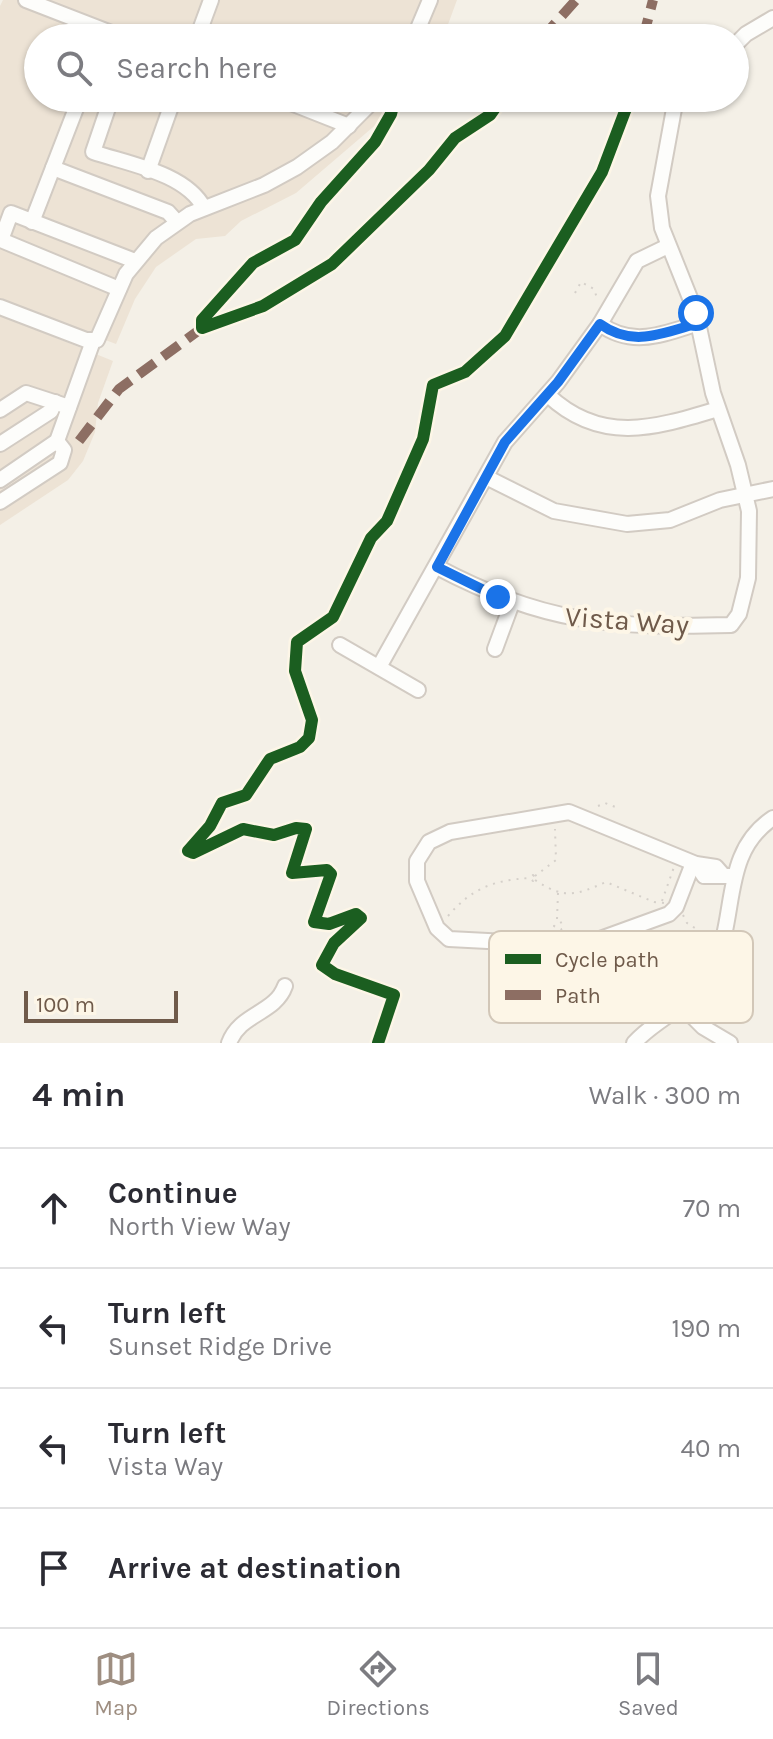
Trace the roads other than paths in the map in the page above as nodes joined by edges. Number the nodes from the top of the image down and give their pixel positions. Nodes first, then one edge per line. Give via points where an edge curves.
1 (26, 0) edge
2 (211, 0) edge
3 (429, 0) edge
4 (773, 18) edge
5 (88, 24) edge
6 (202, 24) edge
7 (420, 24) edge
8 (749, 32) edge
9 (75, 112) edge
10 (105, 112) edge
11 (169, 112) edge
12 (314, 112) edge
13 (362, 112) edge
14 (673, 112) edge
15 (683, 112) edge
16 (349, 126) junction
17 (53, 168) junction
18 (148, 171) junction
19 (204, 208) junction
20 (661, 213) junction
21 (32, 222) junction
22 (177, 222) junction
23 (668, 246) junction
24 (135, 261) junction
25 (119, 289) junction
26 (0, 307) edge
27 (699, 323) junction
28 (600, 324) junction
29 (95, 341) junction
30 (548, 395) junction
31 (62, 404) junction
32 (718, 409) junction
33 (0, 410) edge
34 (57, 441) junction
35 (0, 444) edge
36 (486, 477) junction
37 (0, 480) edge
38 (773, 489) edge
39 (746, 494) junction
40 (0, 502) edge
41 (437, 567) junction
42 (512, 603) junction
43 (340, 645) dead end
44 (495, 649) dead end
45 (379, 667) junction
46 (418, 690) dead end
47 (773, 818) edge
48 (694, 863) junction
49 (728, 876) junction
50 (622, 931) edge
51 (726, 931) edge
52 (489, 941) edge
53 (285, 986) dead end
54 (661, 1023) edge
55 (699, 1023) edge
56 (229, 1043) edge
57 (634, 1043) edge
58 (730, 1043) edge

1 - 5 street
2 - 6 street
3 - 7 street
4 - 8 street
9 - 17 street
10 - 18 street via 93,152
11 - 18 street
12 - 16 street
13 - 16 street
14 - 20 street via 658,196
15 - 20 street
16 - 19 street via 283,175
17 - 21 street
17 - 22 street via 168,212
18 - 19 street via 185,187
19 - 22 street
20 - 23 street
21 - 24 street
21 - 25 street via 11,213 1,240
22 - 24 street
23 - 27 street
23 - 28 street via 637,261
24 - 25 street
25 - 29 street
26 - 29 street
27 - 28 street via 639,339 615,335
27 - 32 street
28 - 30 street
29 - 31 street
30 - 32 street via 569,414 607,427 662,425
30 - 36 street via 505,442
31 - 33 street via 26,393
31 - 34 street
31 - 35 street
32 - 39 street
34 - 37 street
34 - 40 street via 64,450 60,463
36 - 39 street via 554,511 612,523 670,520
36 - 41 street
38 - 39 street
39 - 42 street, Vista Way via 749,567 741,608 731,625 588,622
41 - 42 street, Vista Way
41 - 45 street
42 - 44 street
43 - 45 street
45 - 46 street
47 - 49 street via 744,847
48 - 49 street via 704,876
48 - 50 street via 669,914
48 - 52 street via 588,817 562,812 442,834 424,848 416,874 437,928 449,939
49 - 51 street
53 - 56 street via 273,1005 243,1020
54 - 57 street
55 - 58 street

